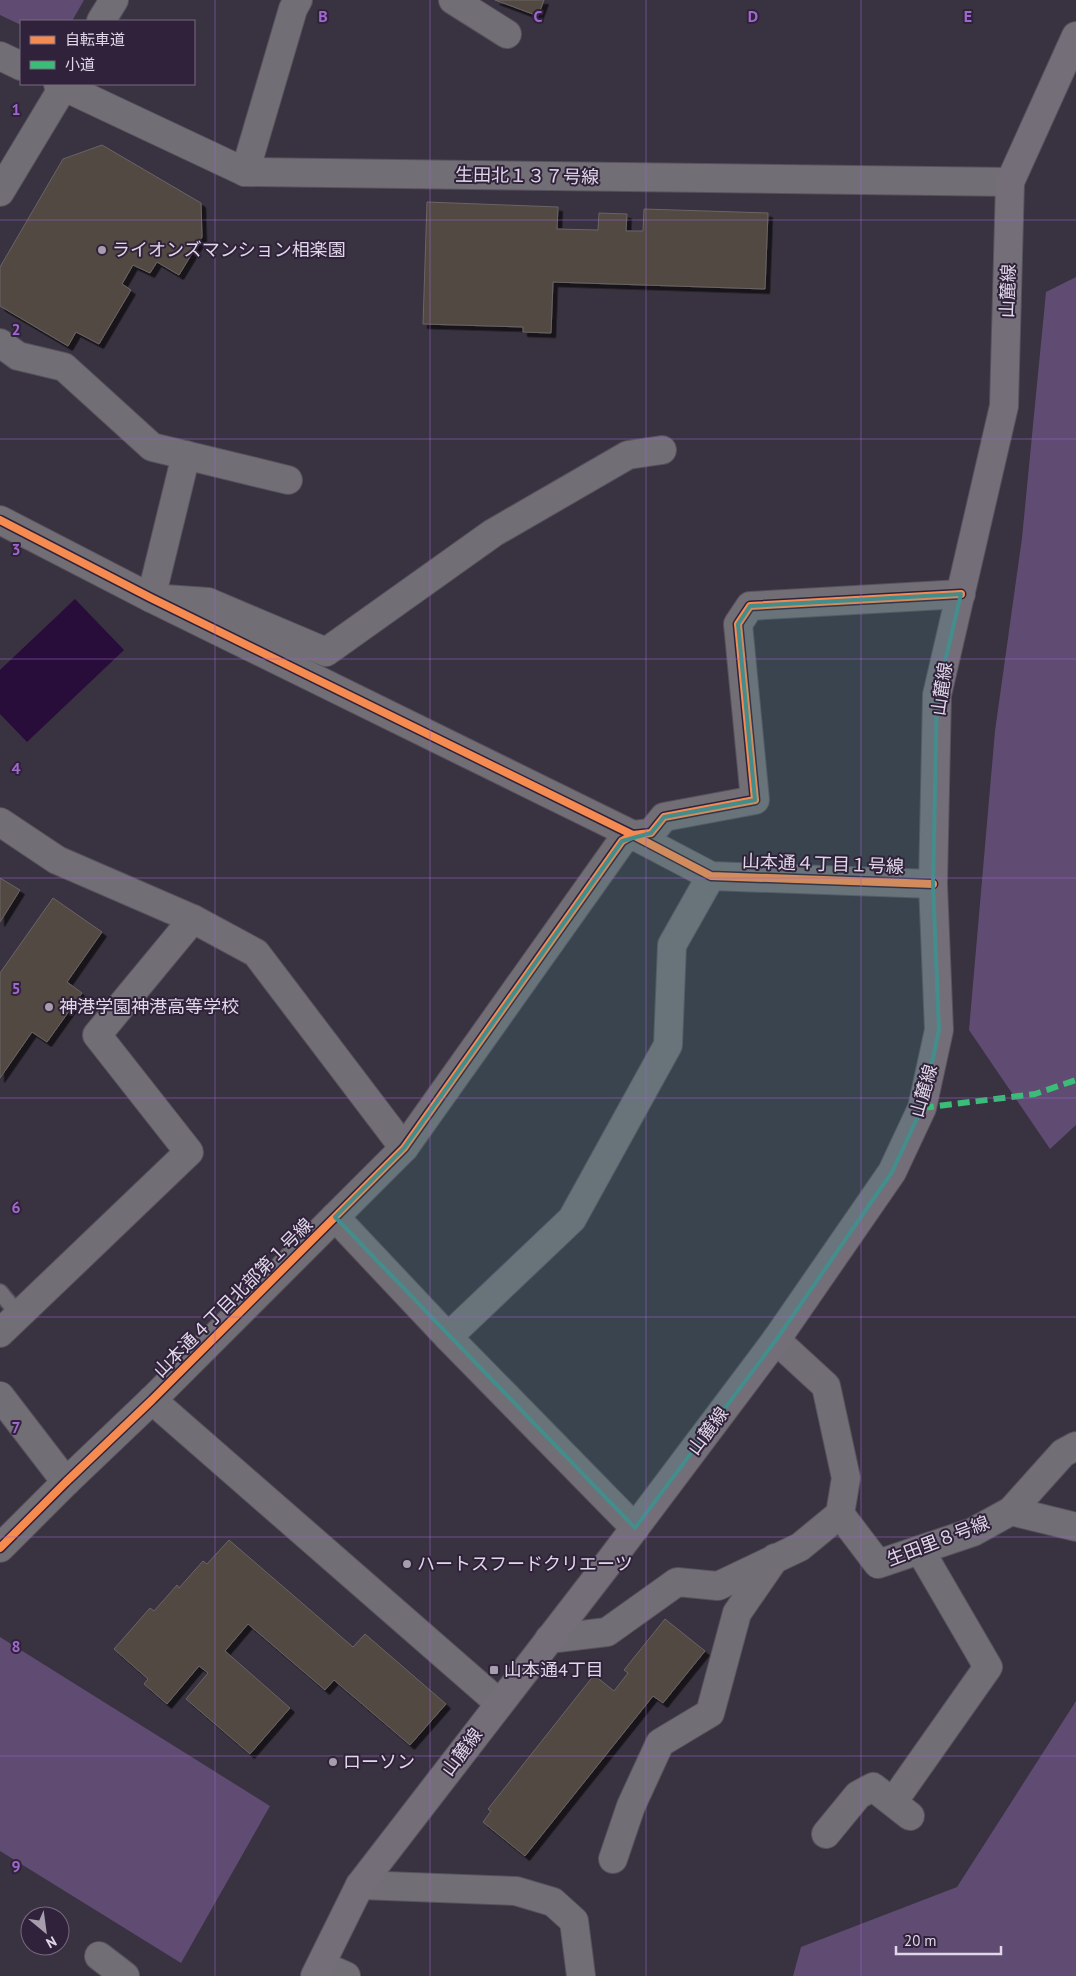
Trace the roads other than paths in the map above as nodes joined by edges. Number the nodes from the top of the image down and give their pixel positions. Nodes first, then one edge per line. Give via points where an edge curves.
1 (114, 0) edge
2 (298, 0) edge
3 (453, 0) edge
4 (102, 20) edge
5 (506, 34) dead end
6 (1076, 36) edge
7 (0, 56) edge
8 (20, 66) edge
9 (62, 85) edge
10 (245, 172) junction
11 (1010, 182) junction
12 (0, 192) edge
13 (0, 343) edge
14 (662, 450) dead end
15 (186, 455) junction
16 (288, 480) dead end
17 (0, 520) edge
18 (961, 594) junction
19 (151, 598) junction
20 (0, 822) edge
21 (633, 835) junction
22 (711, 876) junction
23 (933, 884) junction
24 (193, 919) junction
25 (404, 1148) junction
26 (335, 1217) junction
27 (0, 1292) edge
28 (9, 1324) edge
29 (448, 1337) junction
30 (776, 1340) junction
31 (0, 1396) edge
32 (152, 1400) junction
33 (1076, 1446) edge
34 (66, 1482) junction
35 (1011, 1511) junction
36 (840, 1514) junction
37 (1076, 1527) edge
38 (635, 1528) junction
39 (0, 1548) edge
40 (920, 1550) junction
41 (775, 1558) junction
42 (549, 1639) junction
43 (499, 1703) junction
44 (826, 1834) dead end
45 (613, 1859) dead end
46 (360, 1885) junction
47 (99, 1956) dead end
48 (318, 1970) edge
49 (125, 1976) edge
50 (346, 1976) edge
51 (581, 1976) edge

1 - 4 street
2 - 10 street
3 - 5 street
6 - 11 main road, 山麓線
7 - 8 street
9 - 10 street, 生田北１３７号線
9 - 12 street
10 - 11 street, 生田北１３７号線
11 - 18 main road, 山麓線 via 1004,406
13 - 15 street via 18,356 64,367 152,447
14 - 19 street via 628,455 493,533 326,652 208,602
15 - 16 street
15 - 19 street
17 - 19 street
18 - 21 street via 750,606 738,624 755,800 664,817 651,833
18 - 23 main road, 山麓線 via 937,694
19 - 21 street
20 - 24 street via 57,860
21 - 22 street
21 - 25 street via 622,841
22 - 23 street, 山本通４丁目１号線
22 - 29 street via 672,945 668,1045 572,1220
23 - 30 main road, 山麓線 via 939,1030 922,1108 892,1172
24 - 25 street via 256,953
24 - 28 street via 97,1035 188,1152
25 - 26 street
26 - 29 street, 山本通４丁目北部第１号線
26 - 32 street, 山本通４丁目北部第１号線
27 - 28 lane
29 - 38 street, 山本通４丁目北部第１号線
30 - 36 street via 826,1386 846,1478
30 - 38 main road, 山麓線
31 - 34 street
32 - 34 street
32 - 43 street, 山本通４丁目北部第１号線
33 - 35 street via 1063,1453
34 - 39 street
35 - 37 street, 生田里８号線
35 - 40 street, 生田里８号線 via 973,1532
36 - 40 street, 生田里８号線 via 878,1564
36 - 41 street via 800,1546
38 - 42 main road, 山麓線
40 - 44 street via 988,1667 901,1809 873,1787 858,1795
41 - 42 street via 718,1586 677,1582 607,1632
41 - 45 street via 737,1613 710,1713 660,1743 631,1806
42 - 43 main road, 山麓線
43 - 46 main road, 山麓線
46 - 48 main road, 山麓線
46 - 51 street via 516,1891 553,1902 574,1921
47 - 49 street
48 - 50 street

